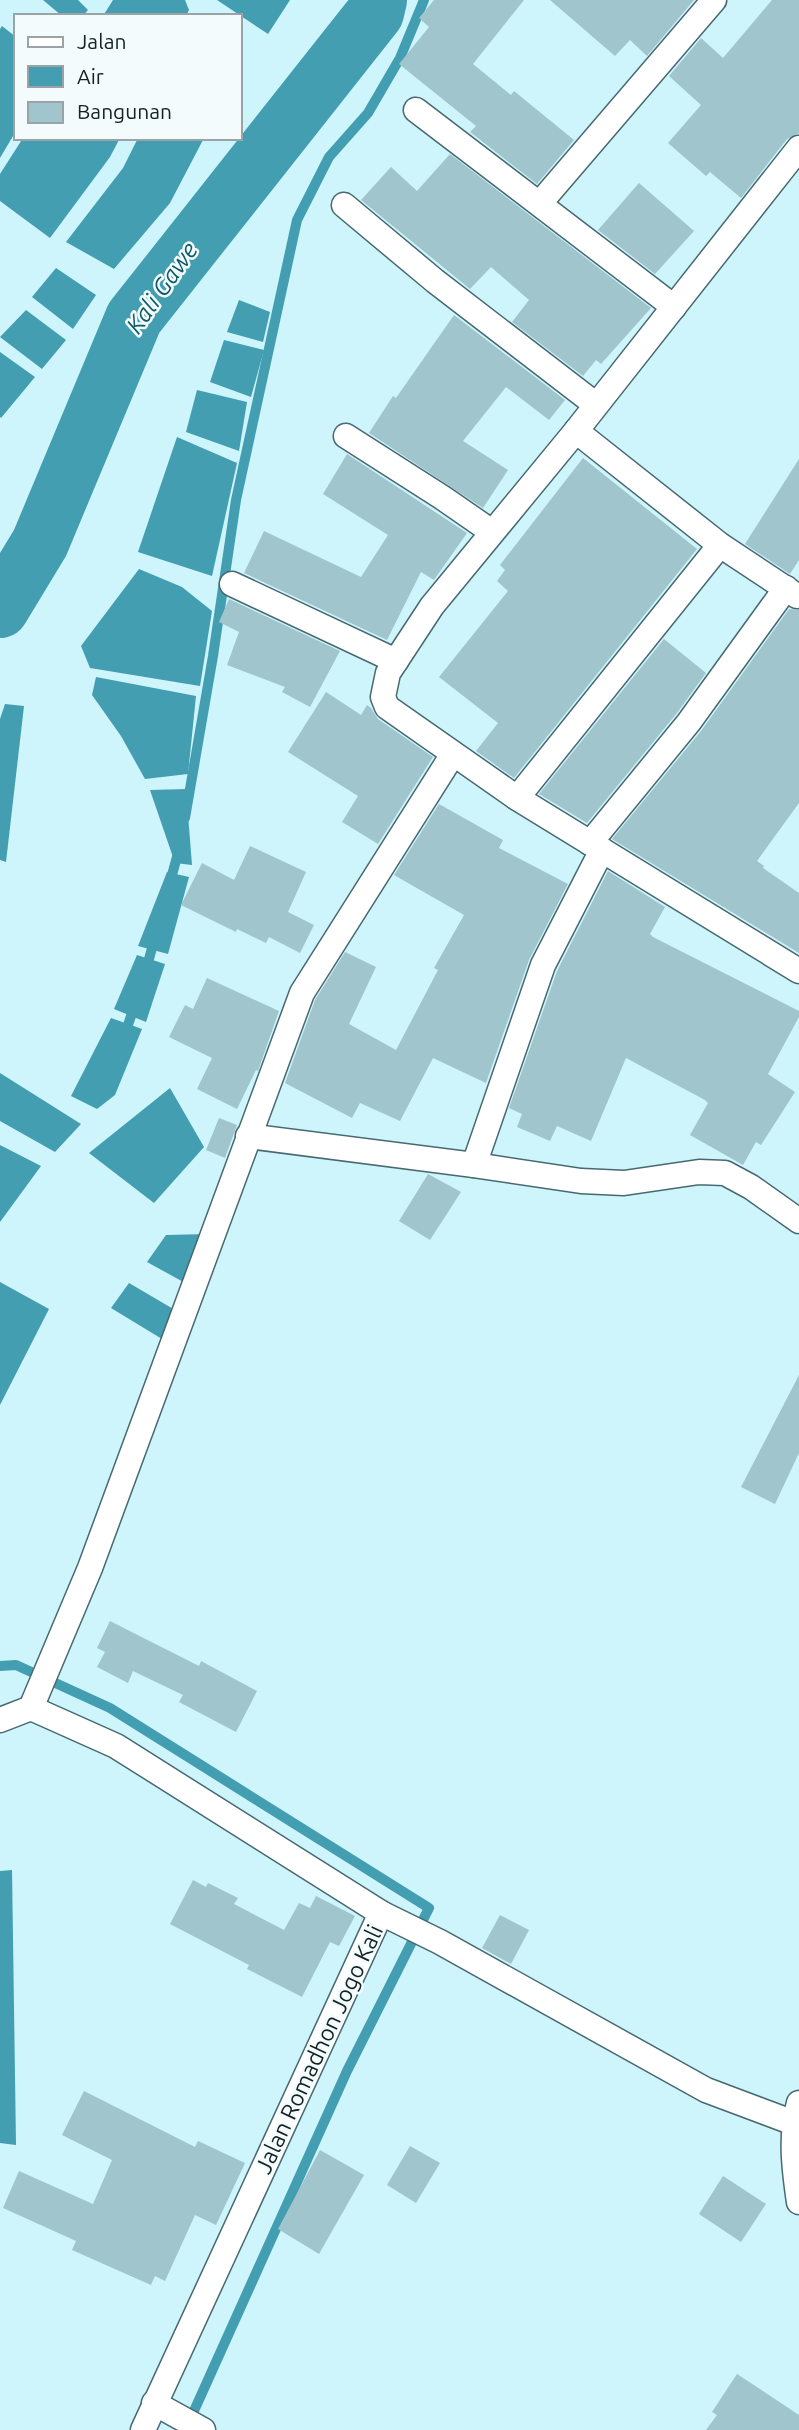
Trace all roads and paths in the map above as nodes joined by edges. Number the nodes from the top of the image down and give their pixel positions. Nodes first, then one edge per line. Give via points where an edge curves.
1 (714, 0) edge
2 (416, 110) dead end
3 (799, 150) edge
4 (540, 203) junction
5 (344, 205) dead end
6 (674, 306) junction
7 (595, 404) junction
8 (576, 431) junction
9 (346, 436) dead end
10 (492, 532) junction
11 (720, 545) junction
12 (232, 584) dead end
13 (795, 593) edge
14 (396, 661) junction
15 (453, 754) junction
16 (517, 798) junction
17 (596, 847) junction
18 (799, 971) edge
19 (247, 1136) junction
20 (474, 1165) junction
21 (799, 1221) edge
22 (33, 1703) junction
23 (0, 1720) edge
24 (381, 1913) junction
25 (796, 2113) edge
26 (799, 2202) edge
27 (163, 2408) junction
28 (143, 2430) edge
29 (203, 2430) edge

1 - 4 street
2 - 4 street
3 - 6 street
4 - 6 street
5 - 7 street
6 - 7 street
7 - 8 street
8 - 10 street
8 - 11 street
9 - 10 street
10 - 14 street via 432,606
11 - 13 street
11 - 16 street
12 - 14 street
13 - 17 street via 689,722
14 - 15 street via 384,687 387,707
15 - 16 street
15 - 19 street via 302,993
16 - 17 street
17 - 18 street
17 - 20 street via 543,965
19 - 20 street
19 - 22 street via 90,1567
20 - 21 street via 624,1183 699,1172 725,1173
22 - 23 street
22 - 24 street, Jalan Romadhon Jogo Kali via 116,1746
24 - 25 street via 706,2090
24 - 27 street, Jalan Romadhon Jogo Kali
25 - 26 street via 793,2167
27 - 28 street, Jalan Romadhon Jogo Kali
27 - 29 street

